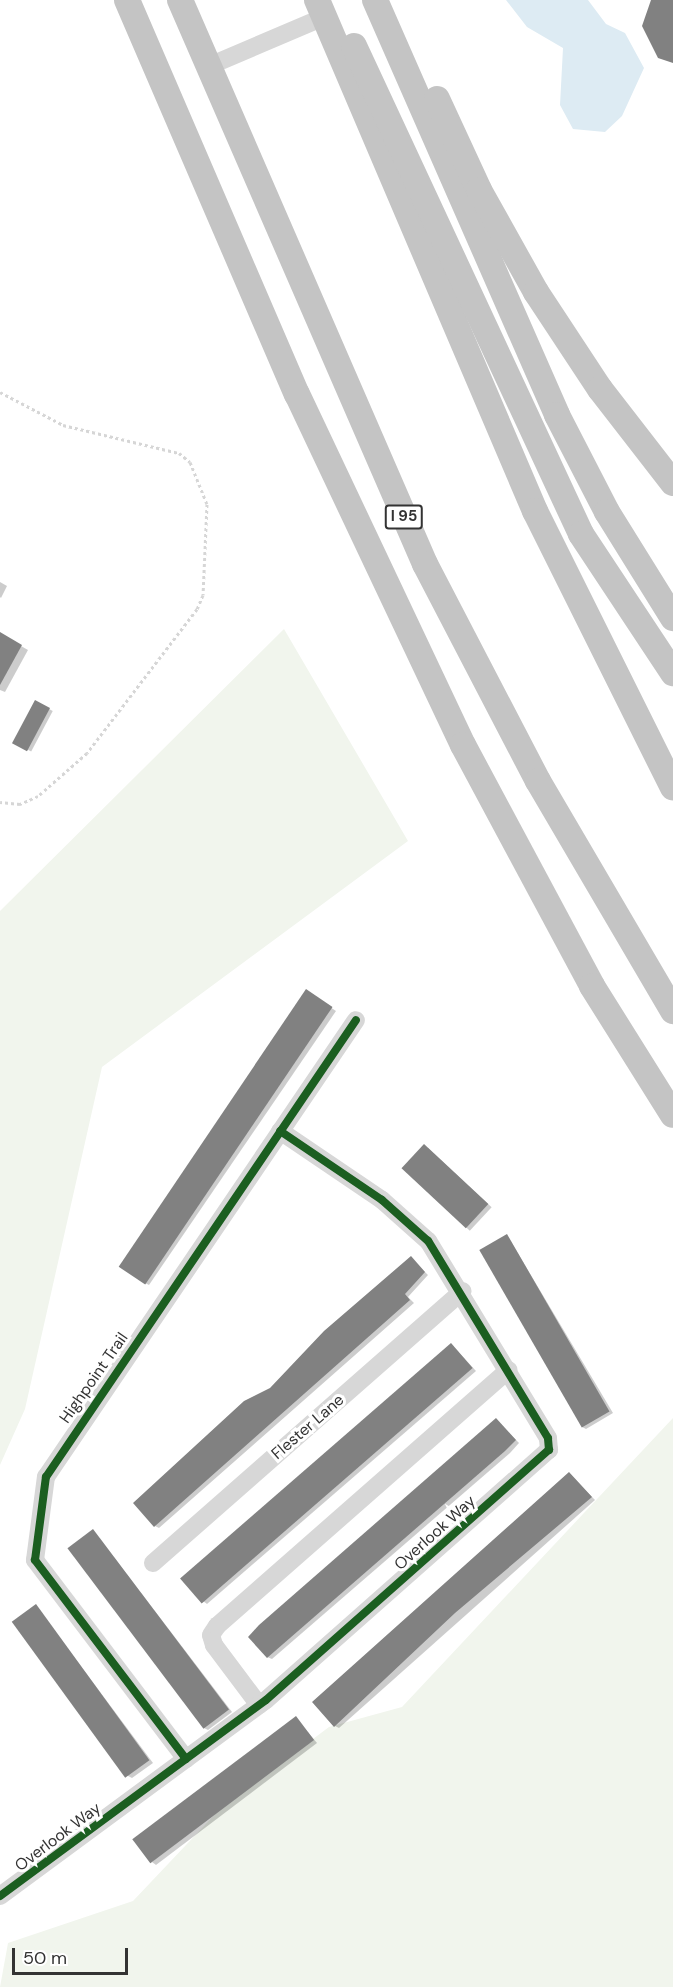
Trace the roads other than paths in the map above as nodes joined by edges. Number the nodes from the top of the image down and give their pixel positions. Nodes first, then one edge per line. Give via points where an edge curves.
1 (127, 0) edge
2 (180, 0) edge
3 (375, 0) edge
4 (392, 0) edge
5 (325, 6) edge
6 (209, 66) junction
7 (673, 483) edge
8 (673, 618) edge
9 (673, 673) edge
10 (673, 788) edge
11 (673, 1011) edge
12 (356, 1020) dead end
13 (673, 1115) edge
14 (280, 1131) junction
15 (463, 1291) junction
16 (508, 1370) junction
17 (153, 1563) dead end
18 (260, 1705) junction
19 (186, 1759) junction
20 (0, 1896) edge

1 - 13 highway via 292,384 463,745 592,986
2 - 6 highway, I 95
3 - 8 highway via 557,415 607,512
4 - 7 highway via 479,190 536,292 600,388
5 - 6 street
5 - 9 highway via 581,534
5 - 10 highway via 536,511
6 - 11 highway, I 95 via 425,564 538,781
12 - 14 street, Highpoint Trail
14 - 15 street, Overlook Way via 410,1221
14 - 19 street, Highpoint Trail via 55,1458 36,1530 35,1560
15 - 16 street, Overlook Way
15 - 17 street, Flester Lane
16 - 18 street, Overlook Way via 548,1438 549,1450
16 - 18 street via 217,1626 211,1635 214,1645
18 - 19 street, Overlook Way
19 - 20 street, Overlook Way

